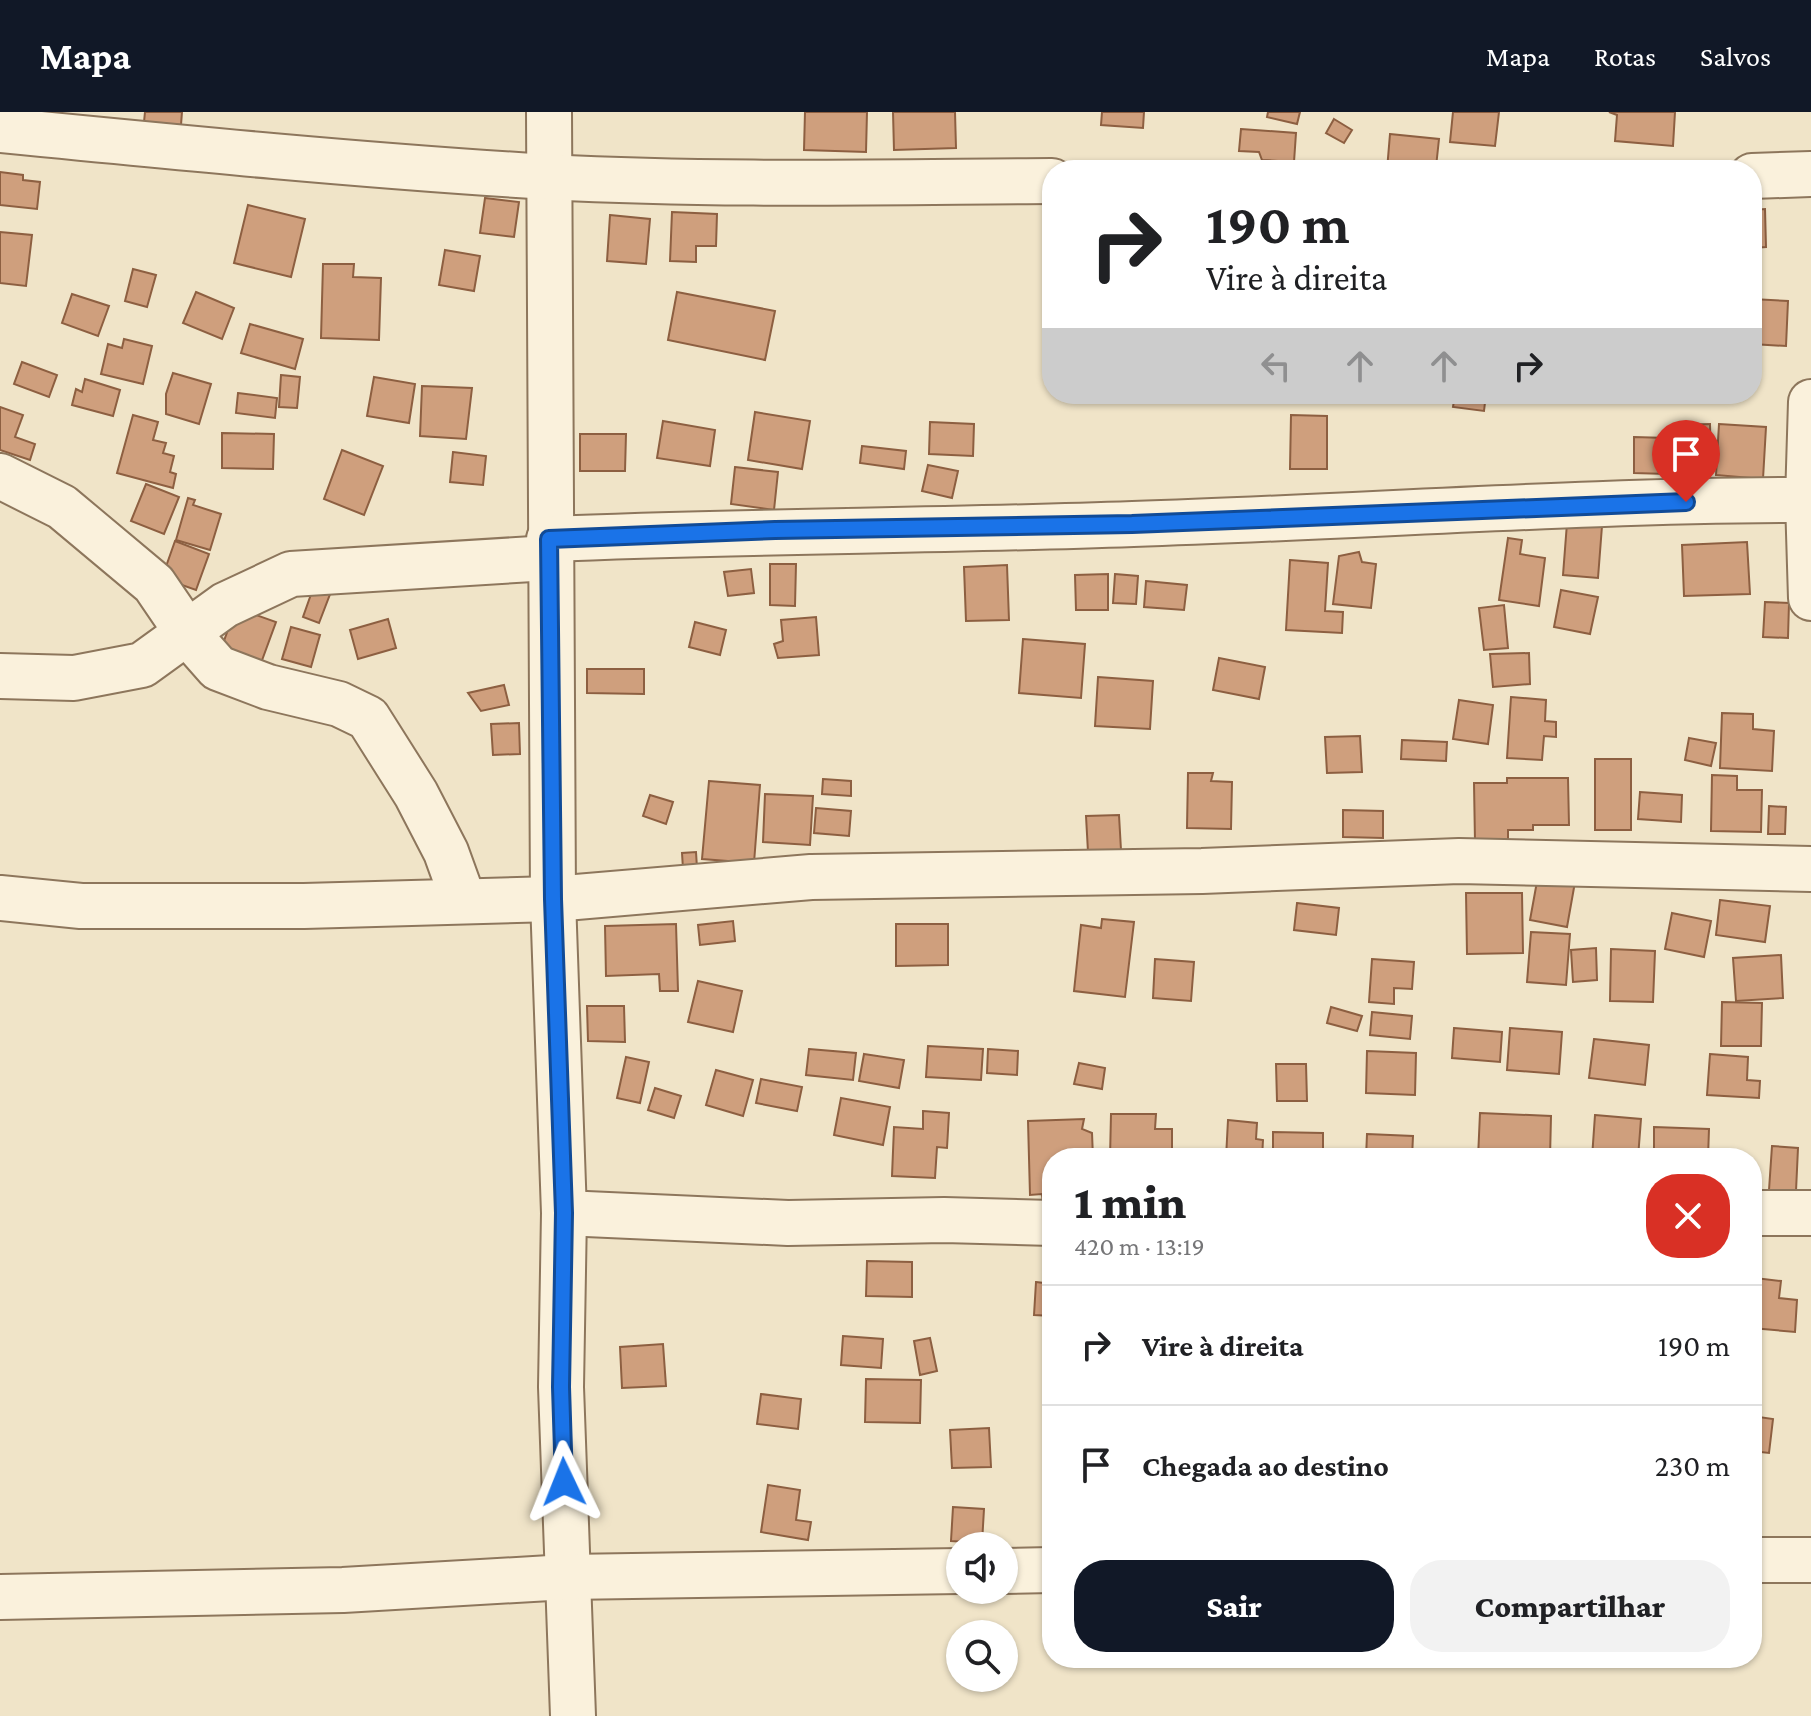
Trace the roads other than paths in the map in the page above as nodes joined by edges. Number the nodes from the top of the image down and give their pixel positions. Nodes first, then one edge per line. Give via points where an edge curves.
1 (549, 112) edge
2 (0, 130) edge
3 (1811, 174) edge
4 (1762, 176) edge
5 (551, 177) junction
6 (1042, 181) edge
7 (1811, 402) edge
8 (0, 476) edge
9 (1810, 500) edge
10 (549, 548) junction
11 (1811, 598) edge
12 (188, 634) junction
13 (0, 676) edge
14 (1811, 869) edge
15 (0, 898) edge
16 (463, 899) junction
17 (553, 899) junction
18 (564, 1213) junction
19 (1762, 1213) edge
20 (1811, 1213) edge
21 (1042, 1223) edge
22 (1762, 1560) edge
23 (1811, 1560) edge
24 (1042, 1570) edge
25 (946, 1571) edge
26 (1018, 1571) edge
27 (567, 1577) junction
28 (0, 1597) edge
29 (573, 1716) edge

1 - 5 street
2 - 5 street
3 - 4 street
5 - 6 street
5 - 10 street
7 - 9 street
8 - 12 street via 62,507 108,544 154,584
9 - 10 street via 1132,524 775,530
9 - 11 street
10 - 12 street via 291,574 225,605
10 - 17 street
12 - 13 street via 142,665 109,674
12 - 16 street via 218,668 339,704 368,718 416,794
14 - 17 street via 1459,861 811,877
15 - 16 street via 152,907
16 - 17 street
17 - 18 street
18 - 21 street via 788,1223
18 - 27 street via 561,1387
19 - 20 street
22 - 23 street
24 - 26 street
25 - 27 street
27 - 28 street via 343,1590
27 - 29 street

